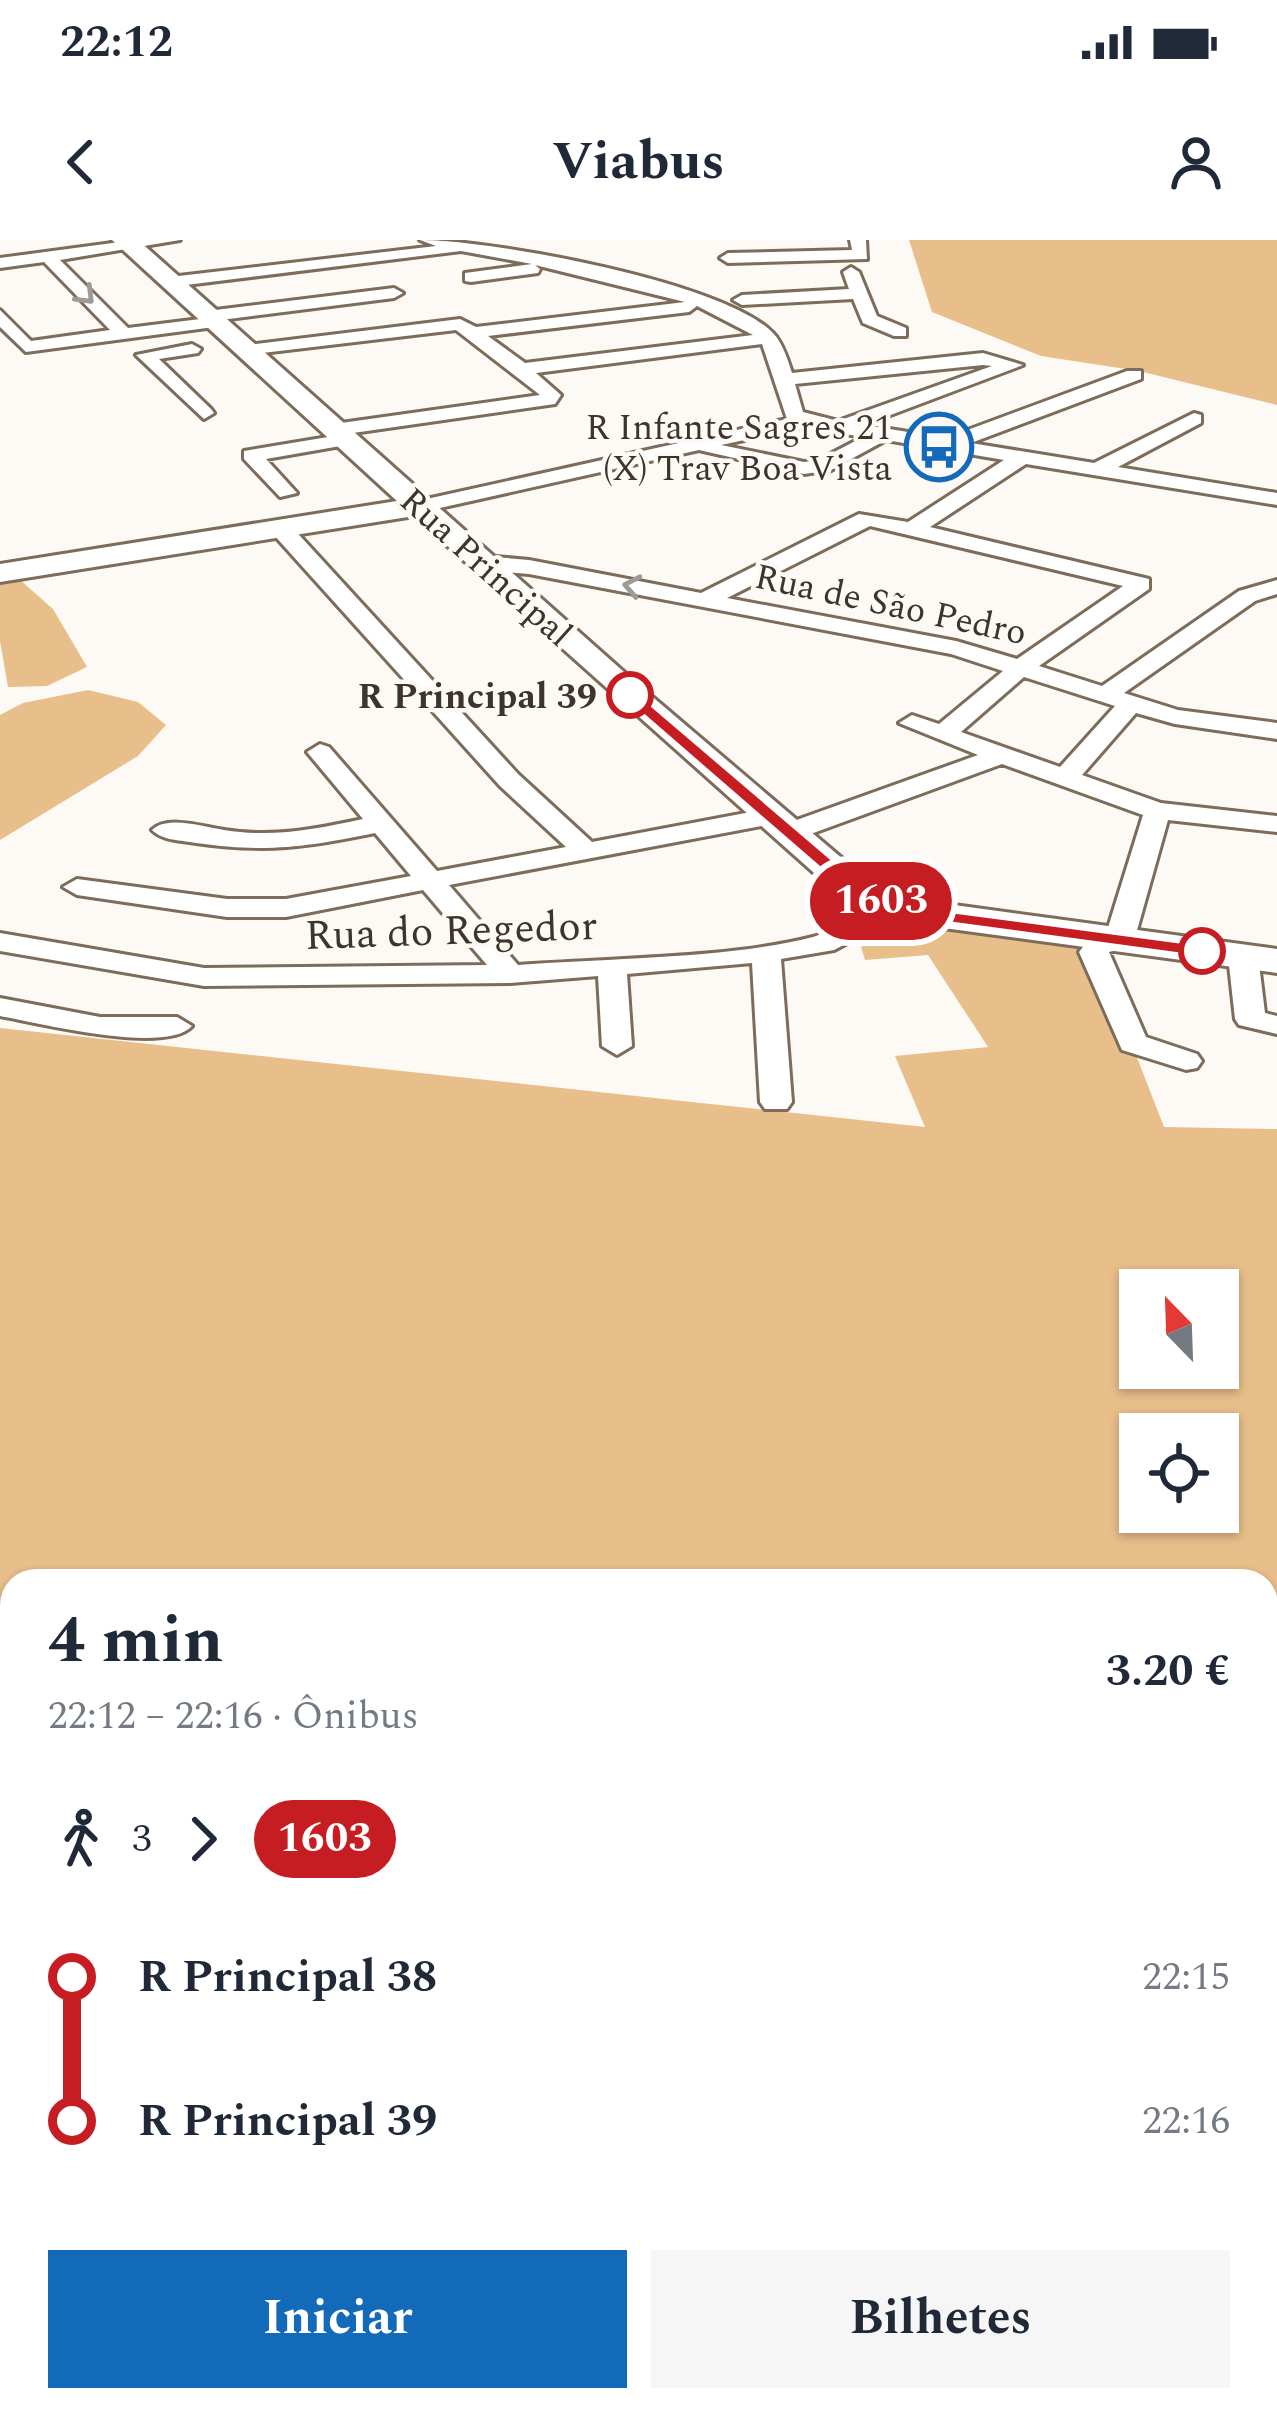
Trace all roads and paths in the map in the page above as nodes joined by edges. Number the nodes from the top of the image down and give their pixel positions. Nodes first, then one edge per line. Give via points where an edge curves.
1 (172, 240) edge
2 (428, 240) edge
3 (531, 240) edge
4 (858, 240) edge
5 (128, 244) edge
6 (470, 248) junction
7 (515, 255) junction
8 (48, 257) junction
9 (0, 263) edge
10 (567, 265) junction
11 (851, 272) dead end
12 (470, 277) dead end
13 (170, 282) junction
14 (653, 289) junction
15 (394, 293) dead end
16 (613, 294) dead end
17 (857, 294) junction
18 (705, 305) junction
19 (743, 309) junction
20 (0, 315) edge
21 (211, 319) junction
22 (472, 332) junction
23 (900, 332) dead end
24 (124, 334) junction
25 (769, 338) junction
26 (241, 347) junction
27 (592, 360) junction
28 (520, 369) junction
29 (610, 374) dead end
30 (1134, 375) dead end
31 (782, 380) junction
32 (204, 413) dead end
33 (1194, 419) dead end
34 (804, 421) junction
35 (839, 427) junction
36 (883, 434) junction
37 (339, 435) junction
38 (693, 444) junction
39 (948, 444) junction
40 (1023, 457) junction
41 (1098, 469) junction
42 (287, 493) dead end
43 (1277, 499) edge
44 (432, 515) junction
45 (914, 528) junction
46 (283, 530) junction
47 (484, 563) junction
48 (0, 574) edge
49 (1277, 587) edge
50 (704, 600) junction
51 (1024, 666) junction
52 (1118, 699) junction
53 (913, 723) dead end
54 (1277, 731) edge
55 (943, 734) junction
56 (320, 752) dead end
57 (1000, 756) junction
58 (1065, 778) junction
59 (1157, 811) junction
60 (382, 824) junction
61 (1277, 824) edge
62 (777, 825) junction
63 (166, 830) dead end
64 (585, 850) junction
65 (430, 880) junction
66 (77, 886) dead end
67 (896, 906) junction
68 (1111, 940) junction
69 (0, 942) edge
70 (766, 953) junction
71 (1260, 958) edge
72 (612, 966) junction
73 (511, 974) junction
74 (0, 1007) edge
75 (1277, 1025) edge
76 (177, 1026) dead end
77 (617, 1046) dead end
78 (1186, 1060) dead end
79 (776, 1102) dead end

1 - 5 street
2 - 6 street
3 - 7 street
4 - 19 street via 861,256 721,252
5 - 8 street
5 - 13 street, Rua Principal
6 - 7 street
6 - 13 street
7 - 10 street
8 - 9 street
8 -> 24 street
10 - 12 street
10 - 14 street
11 - 17 street
13 - 21 street, Rua Principal
14 - 16 street
14 - 18 street
15 - 21 street
17 - 19 street
17 - 23 street via 869,319
18 - 19 street
18 - 22 street
19 - 25 street
20 - 24 street via 26,347
21 - 24 street
21 - 26 street, Rua Principal
22 - 26 street via 460,324
22 - 28 street
25 - 27 street
25 - 31 street
26 - 32 street via 145,355
26 - 37 street, Rua Principal
27 - 28 street
27 - 29 street
28 - 37 street via 548,400
30 - 39 street
31 - 34 street
31 - 35 street via 983,359 1014,365
33 - 41 street
34 - 35 street
34 - 38 street
35 - 36 street
36 - 38 street via 804,469
36 - 39 street
37 - 42 street via 251,454
37 - 44 street, Rua Principal
38 - 44 street
39 - 40 street
40 - 41 street
40 - 45 street
41 - 43 street
44 - 46 street
44 - 47 street, Rua Principal
45 - 50 street via 867,518
45 - 51 street via 1141,584
46 - 48 street
46 - 64 street via 509,780
50 -> 47 street, Rua de São Pedro
47 - 62 street, Rua Principal
49 - 52 street via 1247,596
50 - 51 street, Rua de São Pedro
51 - 52 street, Rua de São Pedro
51 - 55 street
52 - 54 street, Rua de São Pedro via 1224,727
52 - 58 street
53 - 55 street
55 - 57 street
56 - 60 street
57 - 58 street
57 - 62 street
58 - 59 street
59 - 61 street
59 - 68 street
60 - 63 street via 253,843
60 - 65 street
62 - 64 street
62 - 67 street, Rua Principal via 863,896
64 - 65 street
65 - 66 street via 286,908 227,908
65 - 73 street
67 - 68 street, Rua Principal
67 - 70 street, Rua do Regedor via 824,944
68 - 71 street, Rua Principal
68 - 78 street via 1094,952 1133,1043
69 - 73 street, Rua do Regedor via 204,976
70 - 72 street, Rua do Regedor
70 - 79 street
71 - 75 street via 1250,1019
72 - 73 street, Rua do Regedor
72 - 77 street
74 - 76 street via 100,1026

